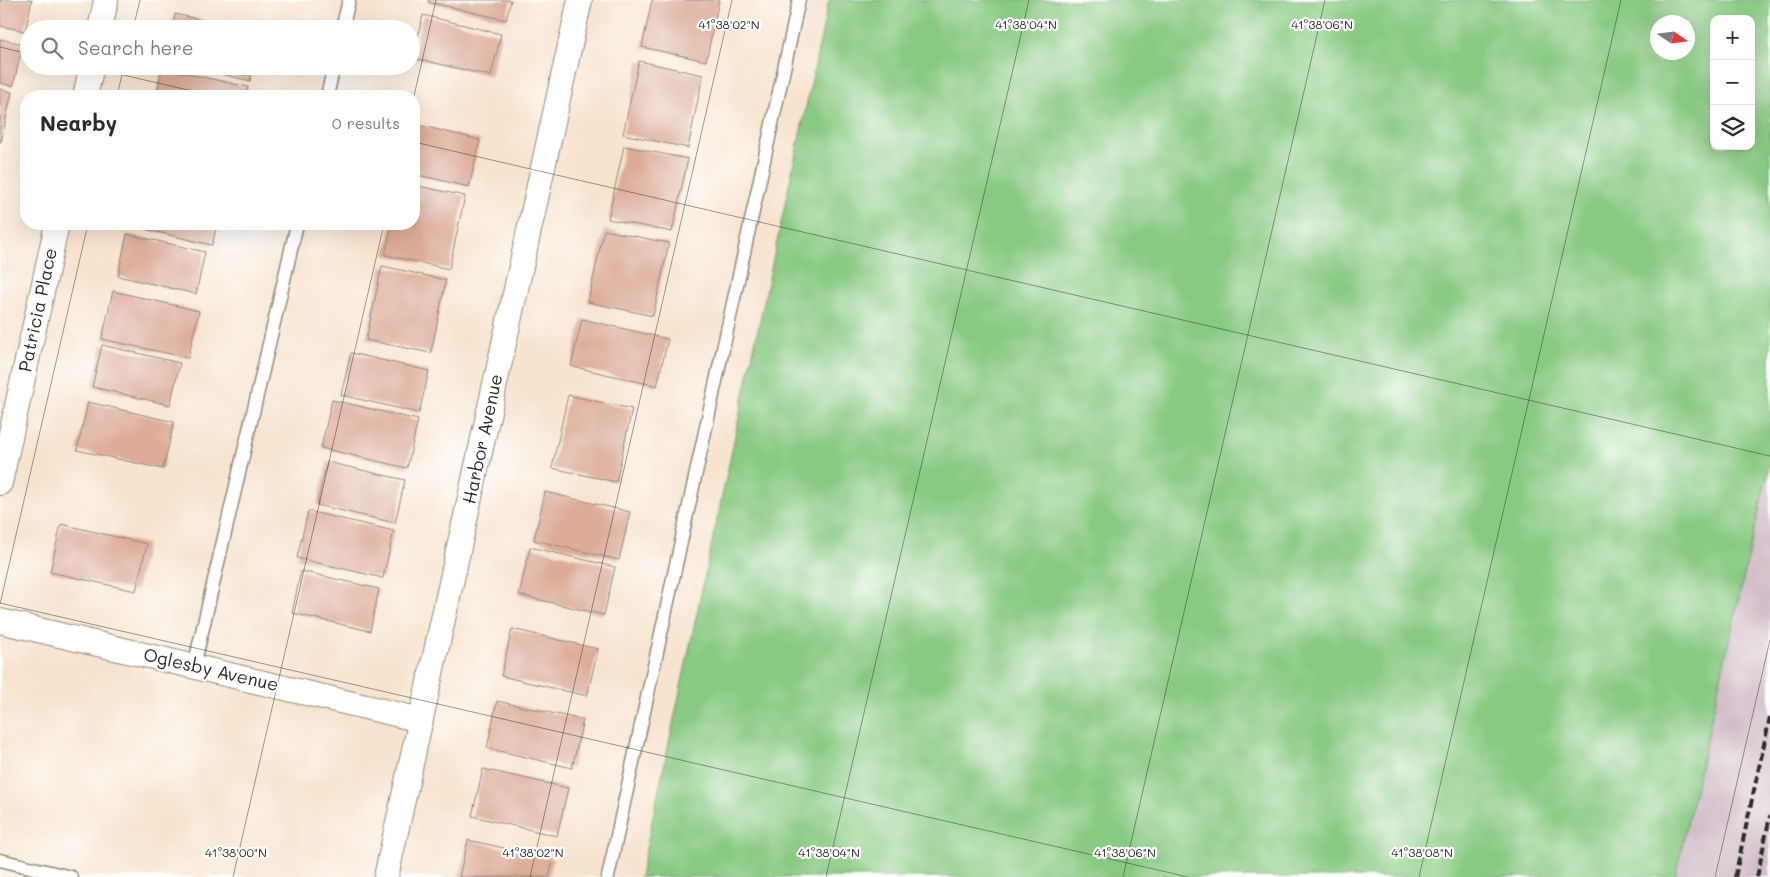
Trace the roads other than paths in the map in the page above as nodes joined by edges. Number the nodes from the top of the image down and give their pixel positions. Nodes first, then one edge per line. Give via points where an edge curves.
1 (106, 0) edge
2 (349, 0) edge
3 (580, 0) edge
4 (799, 0) edge
5 (102, 20) edge
6 (344, 20) edge
7 (90, 75) edge
8 (332, 75) edge
9 (86, 90) edge
10 (328, 90) edge
11 (56, 230) edge
12 (296, 230) edge
13 (0, 483) edge
14 (0, 621) edge
15 (194, 666) junction
16 (421, 720) junction
17 (0, 860) edge
18 (71, 877) edge
19 (386, 877) edge
20 (608, 877) edge

1 - 5 street
2 - 6 lane
3 - 16 street, Harbor Avenue
4 - 20 lane
7 - 9 street
8 - 10 lane
11 - 13 street, Patricia Place
12 - 15 lane
14 - 15 street, Oglesby Avenue
15 - 16 street, Oglesby Avenue
16 - 19 street, Harbor Avenue
17 - 18 lane

